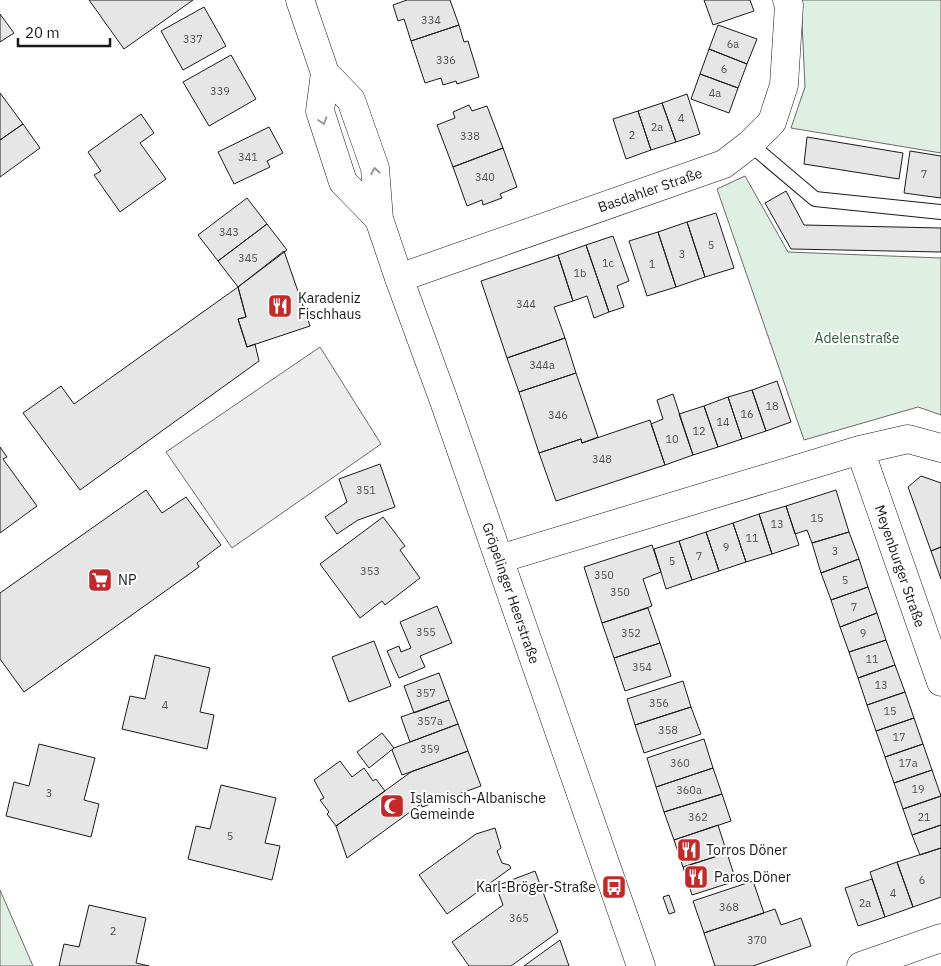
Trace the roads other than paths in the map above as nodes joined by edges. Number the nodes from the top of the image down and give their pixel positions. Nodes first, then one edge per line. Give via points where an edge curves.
1 (300, 0) edge
2 (787, 0) edge
3 (750, 144) junction
4 (941, 212) edge
5 (399, 278) junction
6 (941, 448) edge
7 (860, 450) junction
8 (499, 559) junction
9 (941, 682) edge
10 (941, 938) edge
11 (642, 966) edge
12 (861, 966) edge

1 - 5 street, Gröpelinger Heerstraße via 325,73 320,111 343,182 379,219
2 - 3 street, Basdahler Straße via 784,86 772,122
3 - 4 lane via 815,199
3 - 5 street, Basdahler Straße via 724,164
5 - 8 street, Gröpelinger Heerstraße
6 - 7 street via 908,439
7 - 8 street
7 - 9 street, Meyenburger Straße
8 - 11 street, Gröpelinger Heerstraße
10 - 12 street

